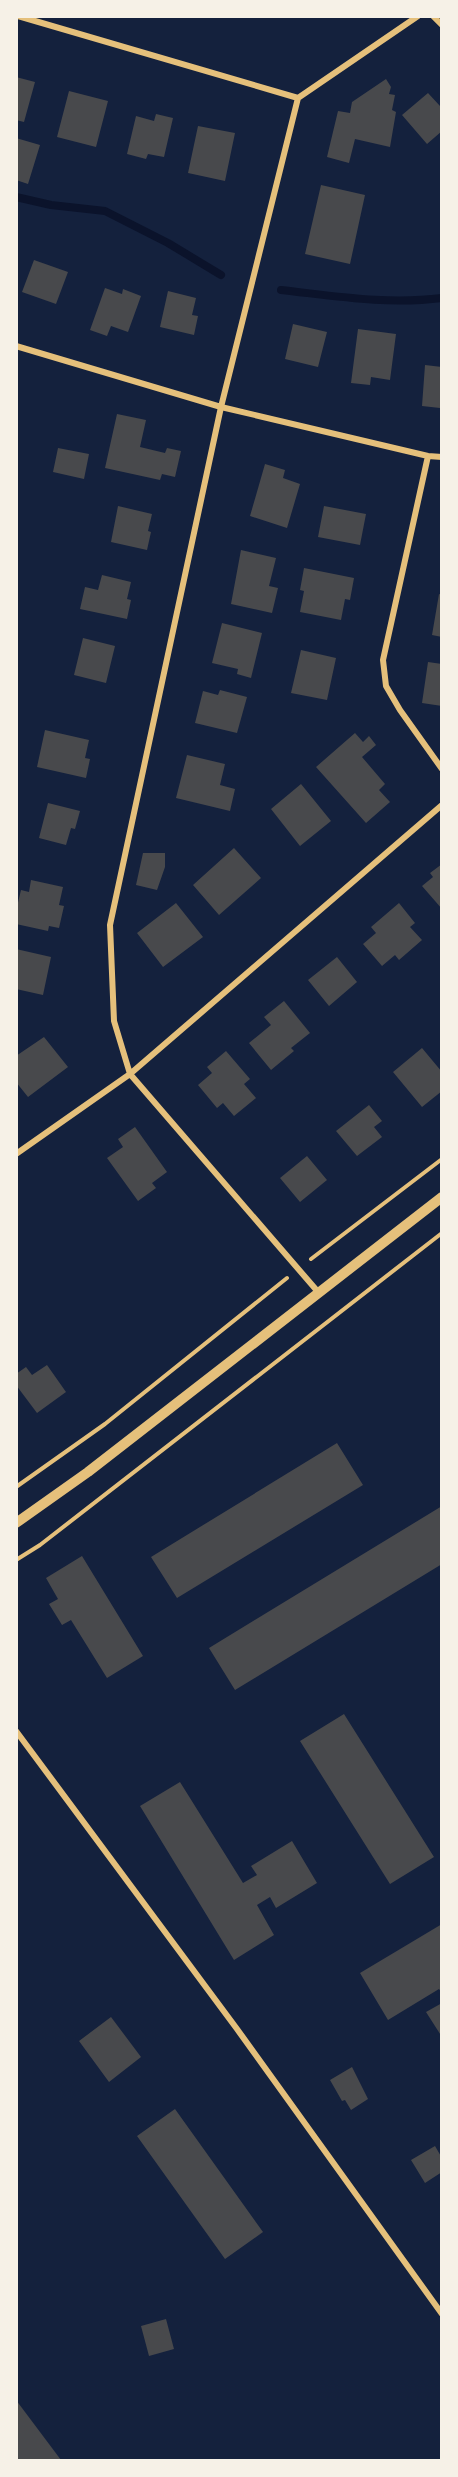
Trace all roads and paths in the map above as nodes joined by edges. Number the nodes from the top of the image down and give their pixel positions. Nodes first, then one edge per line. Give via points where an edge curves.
1 (18, 16) edge
2 (418, 16) edge
3 (433, 16) edge
4 (441, 25) edge
5 (298, 98) junction
6 (16, 346) edge
7 (221, 407) junction
8 (428, 456) junction
9 (441, 457) edge
10 (441, 769) edge
11 (441, 805) edge
12 (130, 1074) junction
13 (16, 1154) edge
14 (441, 1159) edge
15 (441, 1197) edge
16 (441, 1233) edge
17 (298, 1269) junction
18 (320, 1294) junction
19 (16, 1487) edge
20 (16, 1523) edge
21 (16, 1560) edge
22 (16, 1731) edge
23 (441, 2314) edge

1 - 5 street
2 - 5 street
3 - 4 street
5 - 7 street
6 - 7 street
7 - 8 street
7 - 12 street via 110,925 114,1021
8 - 9 street
8 - 10 street via 383,660 386,686
11 - 12 street
12 - 13 street
12 - 17 street
14 - 17 path
15 - 18 street
16 - 21 path
17 - 18 street
17 - 19 path via 105,1424
18 - 20 street
22 - 23 street via 224,2011

